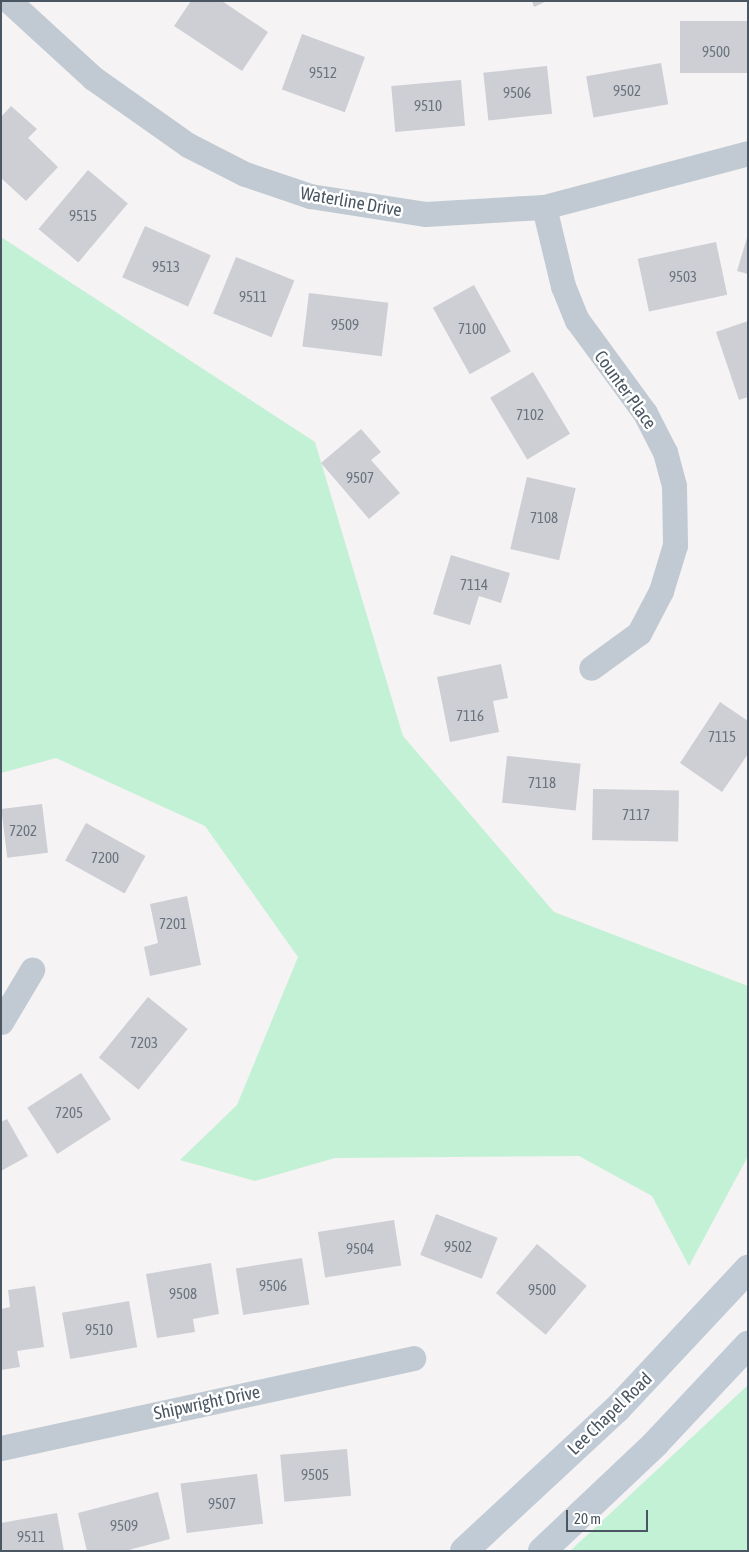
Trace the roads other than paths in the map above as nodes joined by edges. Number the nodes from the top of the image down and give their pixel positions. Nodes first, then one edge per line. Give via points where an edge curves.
1 (9, 1) edge
2 (748, 153) edge
3 (544, 207) junction
4 (591, 668) dead end
5 (32, 970) dead end
6 (1, 1022) edge
7 (748, 1269) edge
8 (748, 1345) edge
9 (413, 1358) dead end
10 (1, 1448) edge
11 (464, 1551) edge
12 (542, 1551) edge

1 - 3 street, Waterline Drive via 134,110 188,145 277,186 382,210 418,214
2 - 3 street, Waterline Drive
3 - 4 street, Counter Place via 563,286 577,320 645,413 665,452 674,486 674,545 661,590 639,633
5 - 6 street
7 - 11 main road, Lee Chapel Road via 617,1409
8 - 12 main road via 655,1444
9 - 10 street, Shipwright Drive

